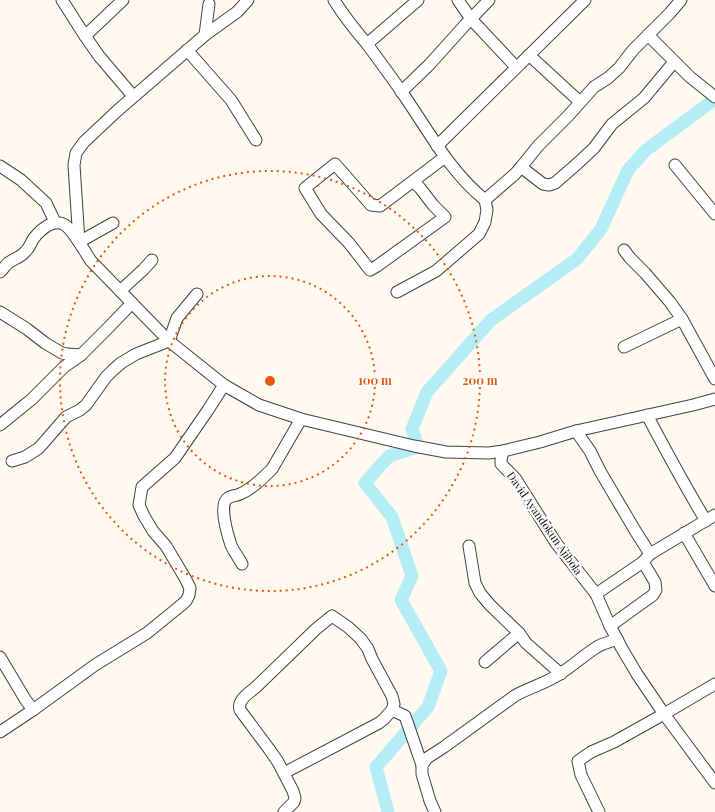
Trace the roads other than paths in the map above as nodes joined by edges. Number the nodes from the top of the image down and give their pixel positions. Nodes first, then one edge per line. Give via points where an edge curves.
1 (62, 0) edge
2 (123, 0) edge
3 (248, 0) edge
4 (334, 0) edge
5 (418, 0) edge
6 (458, 0) edge
7 (489, 0) edge
8 (585, 0) edge
9 (681, 0) edge
10 (209, 4) dead end
11 (471, 19) junction
12 (205, 35) junction
13 (648, 35) junction
14 (85, 36) junction
15 (367, 44) junction
16 (188, 50) junction
17 (529, 55) junction
18 (674, 62) junction
19 (516, 67) junction
20 (401, 92) junction
21 (133, 96) junction
22 (715, 97) edge
23 (580, 102) junction
24 (256, 140) dead end
25 (437, 146) junction
26 (445, 157) junction
27 (675, 165) dead end
28 (0, 166) edge
29 (522, 167) junction
30 (418, 182) junction
31 (485, 200) junction
32 (715, 214) edge
33 (54, 222) junction
34 (113, 224) dead end
35 (79, 242) junction
36 (624, 250) dead end
37 (152, 260) dead end
38 (0, 272) edge
39 (120, 291) junction
40 (397, 292) dead end
41 (197, 294) dead end
42 (132, 303) junction
43 (0, 312) edge
44 (682, 319) junction
45 (169, 341) junction
46 (624, 347) dead end
47 (81, 355) junction
48 (715, 379) edge
49 (224, 385) junction
50 (714, 402) edge
51 (647, 415) junction
52 (301, 419) junction
53 (0, 425) edge
54 (576, 431) junction
55 (503, 451) junction
56 (12, 461) dead end
57 (711, 518) edge
58 (684, 533) junction
59 (469, 546) dead end
60 (647, 558) junction
61 (242, 564) dead end
62 (715, 586) edge
63 (596, 594) junction
64 (610, 626) junction
65 (519, 633) junction
66 (617, 639) junction
67 (0, 657) edge
68 (485, 662) dead end
69 (561, 674) junction
70 (715, 684) edge
71 (33, 710) junction
72 (392, 710) junction
73 (664, 714) junction
74 (0, 732) edge
75 (422, 765) junction
76 (284, 773) junction
77 (715, 783) edge
78 (284, 812) edge
79 (435, 812) edge
80 (599, 812) edge

1 - 14 street
2 - 14 street
3 - 12 street via 238,12
4 - 15 street
5 - 15 street
6 - 11 street
7 - 11 street
8 - 17 street
9 - 13 street
10 - 12 street
11 - 19 street
11 - 20 street
12 - 16 street
13 - 18 street
13 - 23 street via 619,68 594,87
14 - 21 street
15 - 20 street
16 - 21 street
16 - 24 street via 231,100
17 - 19 street
17 - 23 street
18 - 22 street
18 - 29 street via 644,98 612,124 594,148 555,183 542,184
19 - 25 street
20 - 25 street
21 - 35 street via 95,131 76,153 74,165
23 - 29 street via 538,146
25 - 26 street
26 - 30 street
26 - 31 street
27 - 32 street
28 - 33 street via 21,180 46,204
29 - 31 street
30 - 30 street via 433,206 445,217 370,270 321,214 305,188 335,164 371,205 380,206
31 - 40 street via 485,222 479,234 436,271
33 - 35 street via 67,226
33 - 38 street via 33,239 25,253
34 - 35 street
35 - 39 street via 91,261
36 - 44 street
37 - 39 street
39 - 42 street
41 - 45 street via 177,318
42 - 45 street
42 - 47 street
43 - 47 street via 62,353
44 - 46 street
44 - 48 street
45 - 49 street
45 - 56 street via 121,363 106,377 86,405 66,417 39,448 25,457
47 - 53 street via 64,367 32,399
49 - 52 street via 259,405
49 - 71 street via 175,458 142,487 139,505 153,531 166,546 185,578 190,588 189,595 179,607 146,633 95,665
50 - 51 street
51 - 54 street
51 - 57 street via 676,470
52 - 55 street via 446,452
52 - 61 street via 272,469 252,487 226,500 225,526 232,547
54 - 55 street
54 - 60 street via 636,532
55 - 63 street, David Ayandokun Ajibola via 501,464 515,478 556,543
57 - 58 street
58 - 60 street
58 - 62 street
59 - 65 street via 475,583 480,593
60 - 63 street
60 - 64 street via 656,590 653,595
63 - 64 street
64 - 66 street
65 - 68 street
65 - 69 street via 526,643
66 - 69 street via 598,646
66 - 73 street via 636,674
67 - 71 street
69 - 75 street via 510,699 427,758
70 - 73 street
71 - 74 street
72 - 75 street via 405,716
72 - 76 street via 379,723
72 - 76 street via 392,696 368,649 348,627 332,616 240,702 243,714 270,749
73 - 77 street
73 - 80 street via 578,761 581,775
75 - 79 street via 424,783
76 - 78 street via 295,798

